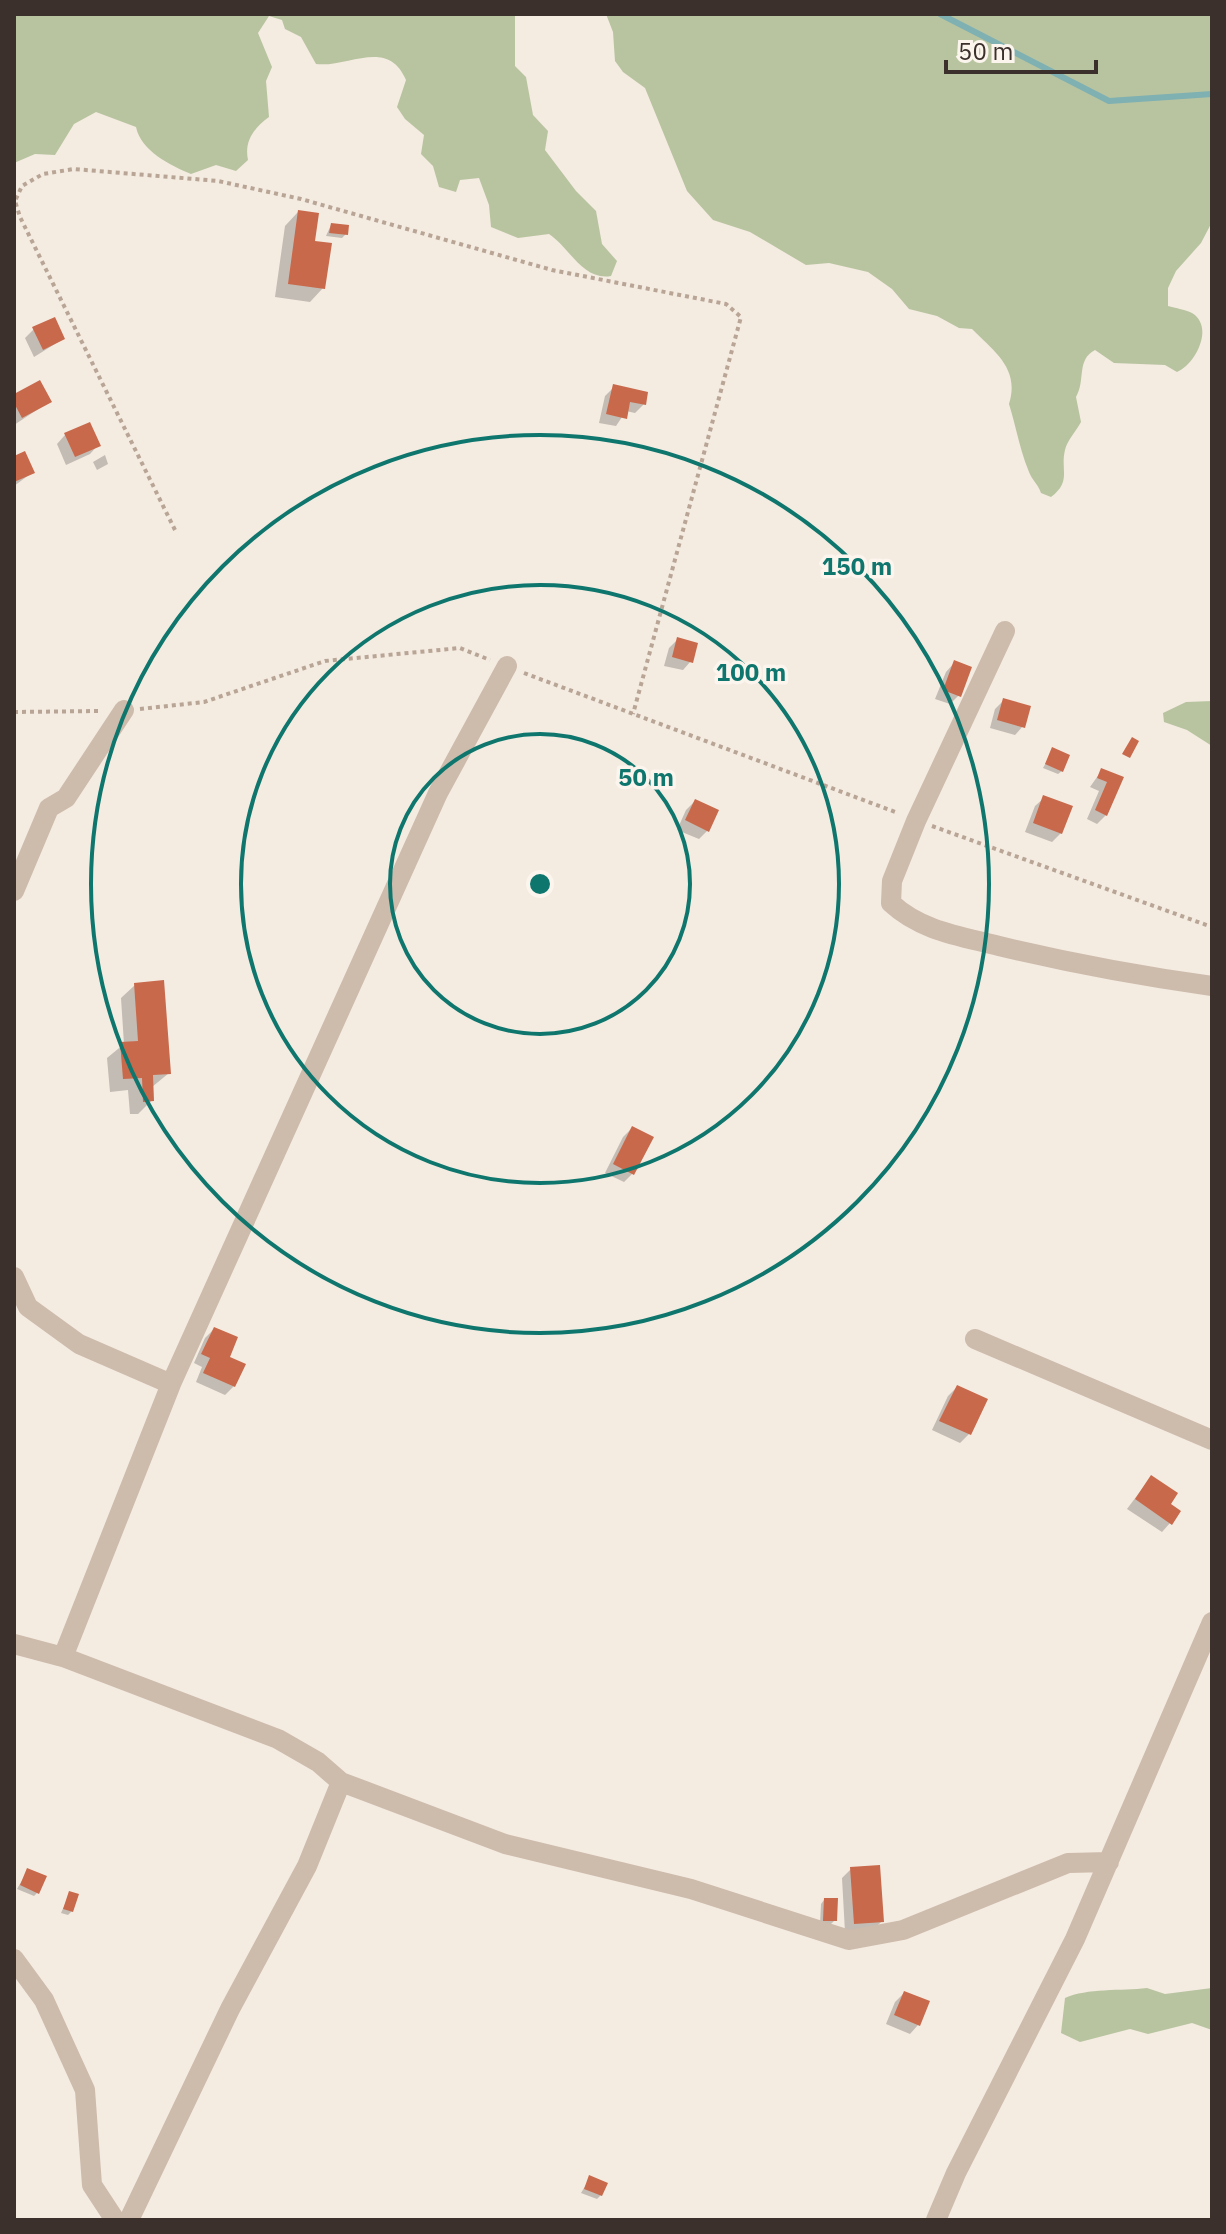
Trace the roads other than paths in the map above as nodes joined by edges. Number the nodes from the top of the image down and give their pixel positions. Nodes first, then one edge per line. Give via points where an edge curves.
1 (1005, 631) dead end
2 (507, 666) road end
3 (124, 710) road end
4 (14, 891) edge
5 (1212, 986) edge
6 (14, 1277) edge
7 (975, 1339) dead end
8 (171, 1384) junction
9 (1212, 1440) edge
10 (1212, 1622) edge
11 (14, 1646) edge
12 (63, 1657) junction
13 (341, 1782) junction
14 (1109, 1862) junction
15 (14, 1959) edge
16 (115, 2220) edge
17 (129, 2220) edge
18 (936, 2220) edge

1 - 5 street via 916,821 892,881 891,903 908,919 937,930 1078,965
2 - 8 street via 438,793
3 - 4 street via 66,798 49,808
6 - 8 street via 28,1307 79,1344
7 - 9 street
8 - 12 street
10 - 14 street
11 - 12 street
12 - 13 street via 278,1739
13 - 14 street via 505,1844 691,1889 849,1940 903,1930 1068,1863
13 - 17 street via 307,1866 230,2009
14 - 18 street
15 - 16 street via 44,2000 85,2090 92,2185

